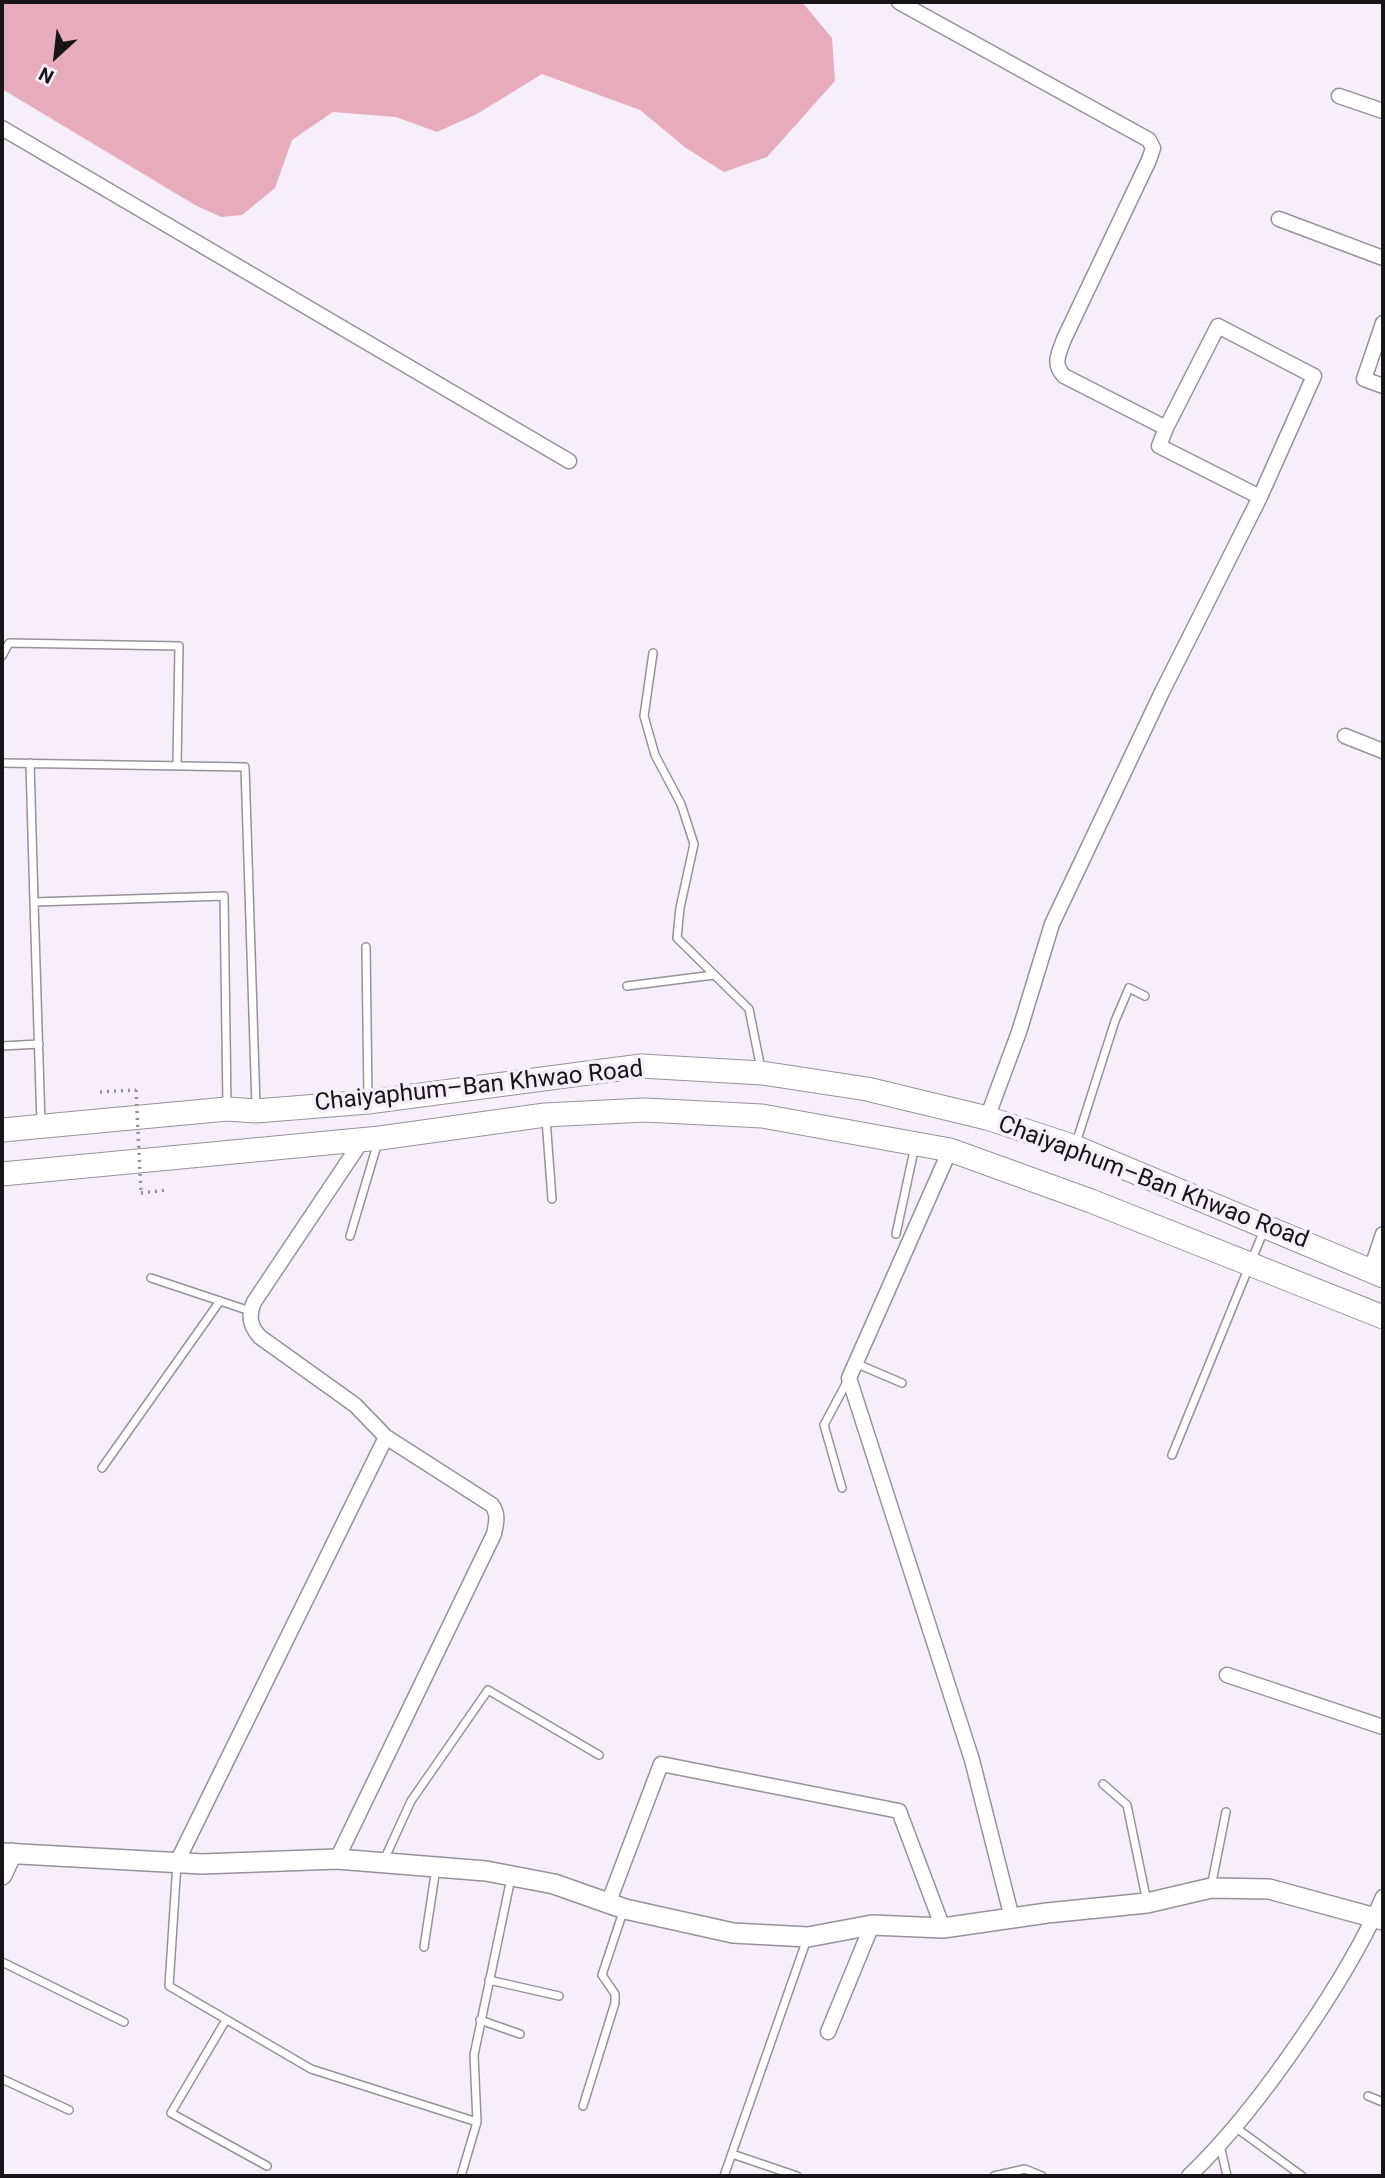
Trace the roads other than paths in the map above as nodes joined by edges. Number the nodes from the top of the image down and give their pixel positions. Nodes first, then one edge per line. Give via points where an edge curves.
1 (899, 2) edge
2 (1339, 96) dead end
3 (1383, 111) edge
4 (2, 128) edge
5 (1279, 219) dead end
6 (1383, 258) edge
7 (1383, 323) edge
8 (1383, 386) edge
9 (1166, 428) junction
10 (569, 461) dead end
11 (1260, 497) junction
12 (653, 653) dead end
13 (2, 656) edge
14 (1345, 736) dead end
15 (1383, 751) edge
16 (2, 763) edge
17 (30, 763) junction
18 (177, 765) junction
19 (34, 902) junction
20 (366, 947) dead end
21 (714, 975) junction
22 (627, 986) dead end
23 (1145, 996) dead end
24 (39, 1044) junction
25 (2, 1046) edge
26 (762, 1073) junction
27 (368, 1102) junction
28 (227, 1109) junction
29 (256, 1111) junction
30 (545, 1115) junction
31 (987, 1118) junction
32 (41, 1127) junction
33 (2, 1130) edge
34 (372, 1139) junction
35 (916, 1142) junction
36 (1075, 1147) junction
37 (950, 1150) junction
38 (2, 1174) edge
39 (552, 1199) dead end
40 (1266, 1226) junction
41 (896, 1234) dead end
42 (1383, 1234) edge
43 (350, 1236) dead end
44 (1249, 1263) junction
45 (1377, 1273) edge
46 (151, 1278) dead end
47 (220, 1301) junction
48 (250, 1311) junction
49 (1383, 1317) edge
50 (855, 1363) junction
51 (849, 1378) junction
52 (902, 1383) dead end
53 (386, 1437) junction
54 (1172, 1455) dead end
55 (102, 1468) dead end
56 (842, 1488) dead end
57 (1227, 1675) dead end
58 (1383, 1727) edge
59 (599, 1755) dead end
60 (1103, 1784) dead end
61 (1226, 1812) dead end
62 (7, 1853) edge
63 (337, 1859) junction
64 (177, 1862) junction
65 (382, 1864) junction
66 (436, 1867) junction
67 (2, 1875) edge
68 (511, 1878) junction
69 (1211, 1888) junction
70 (1383, 1897) edge
71 (1147, 1903) junction
72 (616, 1906) junction
73 (1012, 1918) junction
74 (1379, 1919) edge
75 (872, 1925) junction
76 (943, 1928) junction
77 (808, 1937) junction
78 (424, 1947) dead end
79 (2, 1962) edge
80 (489, 1980) junction
81 (559, 1996) dead end
82 (226, 2020) junction
83 (480, 2020) junction
84 (124, 2022) dead end
85 (828, 2032) dead end
86 (520, 2034) dead end
87 (2, 2078) edge
88 (1368, 2096) dead end
89 (1383, 2102) edge
90 (583, 2106) dead end
91 (69, 2110) dead end
92 (477, 2122) junction
93 (1235, 2127) junction
94 (1220, 2144) junction
95 (732, 2154) junction
96 (267, 2166) dead end
97 (461, 2176) edge
98 (724, 2176) edge
99 (797, 2176) edge
100 (994, 2176) edge
101 (1042, 2176) edge
102 (1189, 2176) edge
103 (1227, 2176) edge
104 (1302, 2176) edge

1 - 9 street via 1149,140 1153,148 1149,160 1056,361 1064,376
2 - 3 street
4 - 10 street
5 - 6 street
7 - 8 street via 1364,379
9 - 11 street via 1159,446
9 - 11 street via 1219,326 1314,376
11 - 31 street via 1052,924
12 - 21 lane via 644,716 655,755 681,804 694,844 677,938
13 - 18 lane via 9,643 179,646
14 - 15 street
16 - 17 lane
17 - 18 lane
17 - 19 lane
18 - 29 lane via 245,766
19 - 24 lane
19 - 28 lane via 224,896
20 - 27 lane
21 - 22 lane
21 - 26 lane via 748,1009
23 - 36 lane via 1129,988
24 - 25 lane
24 - 32 lane
26 - 27 main road, Chaiyaphum–Ban Khwao Road via 641,1066
26 - 31 main road, Chaiyaphum–Ban Khwao Road via 867,1089
27 - 29 main road, Chaiyaphum–Ban Khwao Road
28 - 29 main road, Chaiyaphum–Ban Khwao Road
28 - 32 main road, Chaiyaphum–Ban Khwao Road
30 - 34 main road, Chaiyaphum–Ban Khwao Road
30 - 35 main road, Chaiyaphum–Ban Khwao Road via 645,1110 762,1116
30 - 39 lane
31 - 36 main road, Chaiyaphum–Ban Khwao Road
32 - 33 main road, Chaiyaphum–Ban Khwao Road
34 - 38 main road, Chaiyaphum–Ban Khwao Road
34 - 43 lane
34 - 48 street
35 - 37 main road, Chaiyaphum–Ban Khwao Road
35 - 41 lane
36 - 40 main road, Chaiyaphum–Ban Khwao Road
37 - 44 main road, Chaiyaphum–Ban Khwao Road
37 - 50 street
40 - 44 lane
40 - 45 main road, Chaiyaphum–Ban Khwao Road
42 - 45 street
44 - 49 main road, Chaiyaphum–Ban Khwao Road
44 - 54 lane
46 - 47 lane
47 - 48 lane
47 - 55 lane
48 - 53 street via 253,1330 260,1338 355,1405
50 - 51 street
50 - 52 lane
51 - 56 lane via 824,1425
51 - 73 street via 972,1760
53 - 63 street via 492,1505 497,1519 494,1534
53 - 64 street
57 - 58 street
59 - 65 lane via 488,1690 411,1801
60 - 71 lane via 1127,1805
61 - 69 lane
62 - 64 street
62 - 67 street
63 - 64 street
63 - 65 street
64 - 82 lane via 169,1986
65 - 66 street
66 - 68 street
66 - 78 lane
68 - 72 street via 554,1884
68 - 80 lane
69 - 71 street
69 - 74 street via 1269,1889
70 - 74 street
71 - 73 street
72 - 76 street via 662,1764 899,1811
72 - 77 street via 733,1933
72 - 90 lane via 601,1975 615,1994 615,2003
73 - 76 street
74 - 93 street via 1263,2094
75 - 76 street
75 - 77 street
75 - 85 street
77 - 95 lane
79 - 84 lane
80 - 81 lane
80 - 83 lane
82 - 92 lane via 311,2069
82 - 96 lane via 171,2113
83 - 86 lane
83 - 92 lane via 474,2055
87 - 91 lane
88 - 89 lane
92 - 97 lane
93 - 94 street
93 - 104 lane
94 - 102 street
94 - 103 lane
95 - 98 lane
95 - 99 lane
100 - 101 lane via 1025,2169

